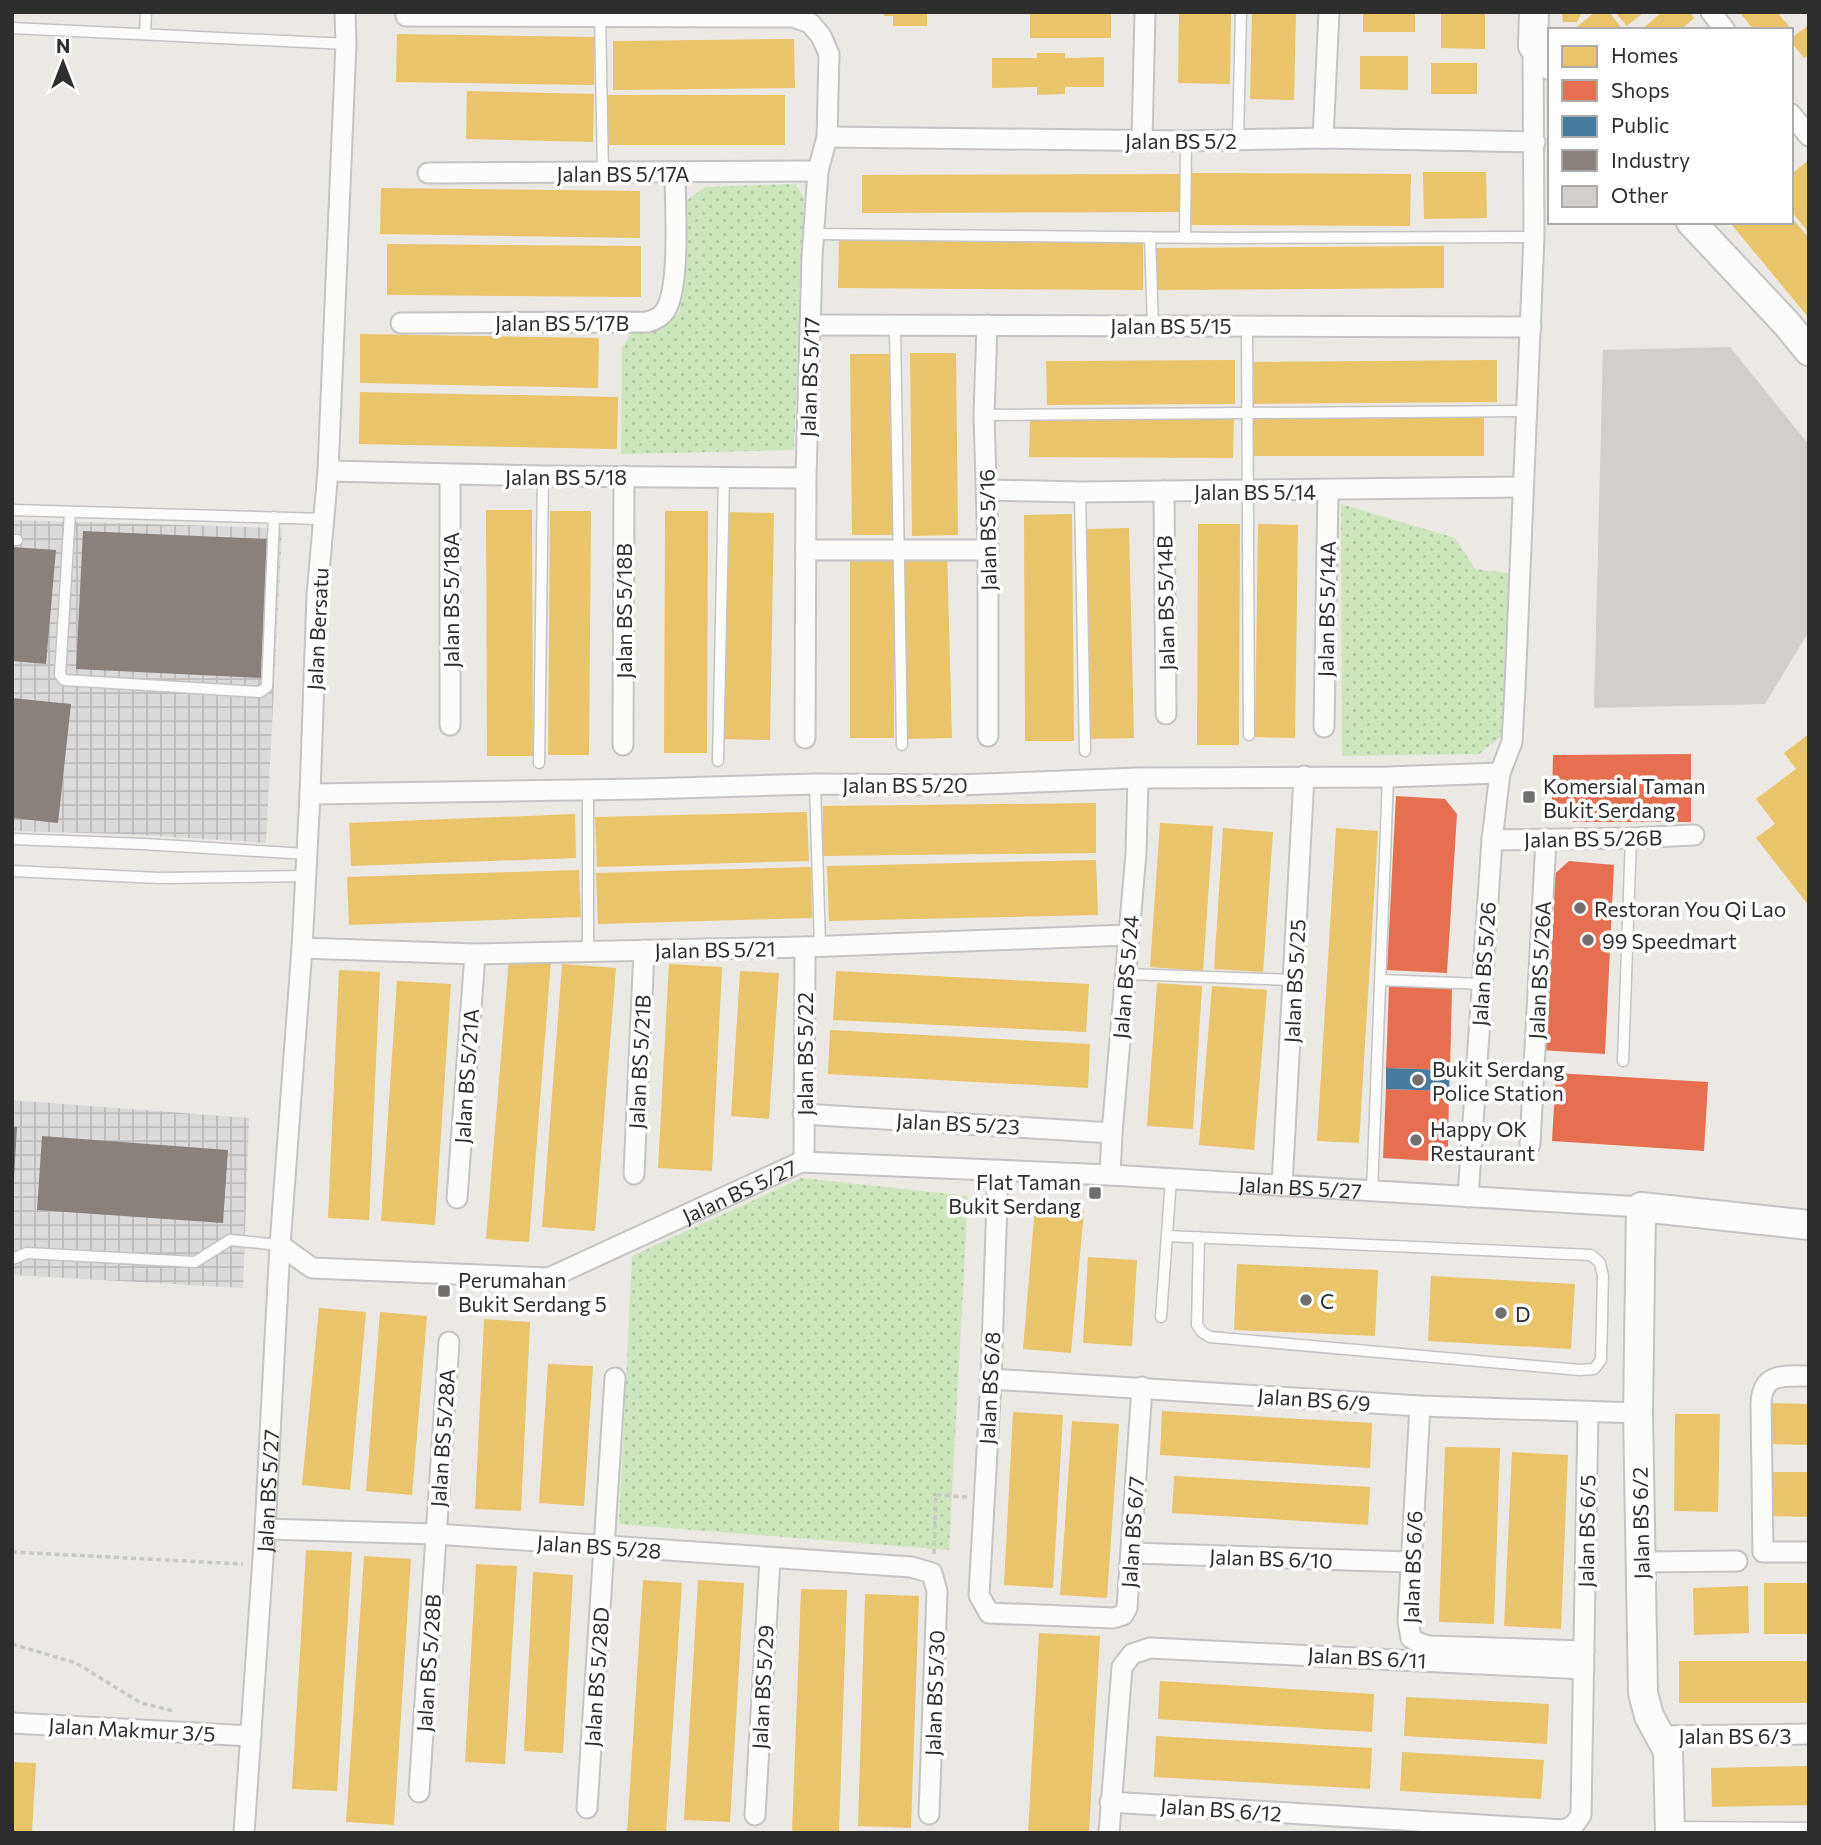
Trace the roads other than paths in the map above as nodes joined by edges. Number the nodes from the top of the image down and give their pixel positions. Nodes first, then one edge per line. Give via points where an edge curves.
1 (146, 12) edge
2 (345, 12) edge
3 (1145, 12) edge
4 (1241, 12) edge
5 (1329, 12) edge
6 (1535, 12) edge
7 (1711, 12) edge
8 (600, 15) edge
9 (406, 16) dead end
10 (12, 28) edge
11 (1723, 28) edge
12 (145, 33) junction
13 (346, 44) junction
14 (1541, 55) edge
15 (827, 137) junction
16 (1323, 138) junction
17 (1142, 140) junction
18 (1238, 140) junction
19 (1186, 141) junction
20 (1535, 142) junction
21 (818, 171) junction
22 (428, 173) dead end
23 (603, 173) junction
24 (675, 174) junction
25 (1694, 224) edge
26 (813, 234) junction
27 (1150, 237) junction
28 (1534, 237) junction
29 (1185, 238) junction
30 (401, 323) dead end
31 (810, 325) junction
32 (987, 325) junction
33 (1153, 326) junction
34 (1247, 326) junction
35 (895, 327) junction
36 (1531, 327) junction
37 (1809, 351) edge
38 (1526, 411) junction
39 (1248, 413) junction
40 (984, 415) junction
41 (327, 471) junction
42 (450, 475) junction
43 (543, 477) junction
44 (624, 477) junction
45 (724, 477) junction
46 (806, 478) junction
47 (1522, 487) junction
48 (987, 490) junction
49 (1328, 490) junction
50 (1164, 491) junction
51 (1248, 491) junction
52 (1080, 492) junction
53 (12, 510) edge
54 (70, 512) junction
55 (274, 517) junction
56 (323, 519) junction
57 (806, 550) junction
58 (897, 550) junction
59 (988, 550) junction
60 (1166, 714) dead end
61 (450, 725) dead end
62 (1324, 727) dead end
63 (1249, 735) dead end
64 (988, 736) dead end
65 (804, 738) dead end
66 (623, 745) dead end
67 (902, 745) dead end
68 (1086, 751) dead end
69 (718, 761) dead end
70 (539, 763) dead end
71 (1500, 773) junction
72 (1304, 776) junction
73 (1388, 777) junction
74 (1138, 778) junction
75 (815, 784) junction
76 (588, 790) junction
77 (310, 794) junction
78 (1694, 835) dead end
79 (1631, 838) junction
80 (12, 839) edge
81 (1546, 839) junction
82 (1492, 840) junction
83 (307, 854) junction
84 (12, 870) edge
85 (306, 876) junction
86 (1128, 934) junction
87 (813, 946) junction
88 (302, 948) junction
89 (588, 950) junction
90 (644, 950) junction
91 (475, 954) junction
92 (1127, 974) junction
93 (1294, 980) junction
94 (1380, 980) junction
95 (1482, 984) junction
96 (1623, 1061) dead end
97 (803, 1114) junction
98 (1112, 1133) junction
99 (1530, 1144) dead end
100 (804, 1161) junction
101 (998, 1170) junction
102 (634, 1174) dead end
103 (1110, 1175) junction
104 (1171, 1179) junction
105 (1282, 1186) junction
106 (1372, 1192) junction
107 (1468, 1197) junction
108 (457, 1198) dead end
109 (1641, 1207) junction
110 (1809, 1225) edge
111 (1167, 1236) junction
112 (1199, 1237) junction
113 (280, 1245) junction
114 (12, 1259) edge
115 (1161, 1317) dead end
116 (449, 1342) dead end
117 (1809, 1376) edge
118 (615, 1378) dead end
119 (991, 1379) junction
120 (1142, 1387) junction
121 (1420, 1406) junction
122 (1588, 1412) junction
123 (1638, 1413) junction
124 (265, 1529) junction
125 (436, 1534) junction
126 (604, 1546) junction
127 (1809, 1552) edge
128 (1131, 1553) junction
129 (770, 1559) junction
130 (1737, 1561) dead end
131 (1410, 1562) junction
132 (1640, 1562) junction
133 (932, 1573) joint
134 (983, 1605) joint
135 (1584, 1660) junction
136 (12, 1723) edge
137 (1809, 1734) edge
138 (1660, 1735) junction
139 (251, 1737) junction
140 (419, 1792) dead end
141 (1110, 1802) junction
142 (587, 1808) dead end
143 (929, 1814) dead end
144 (755, 1815) dead end
145 (1809, 1828) edge
146 (1670, 1830) edge
147 (1774, 1830) edge
148 (244, 1833) edge
149 (1109, 1833) edge

1 - 12 lane
2 - 13 street, Jalan Bersatu
3 - 17 street
4 - 18 lane
5 - 16 street
6 - 14 street
7 - 11 street
8 - 9 street
8 - 15 street, Jalan BS 5/17 via 793,17 810,23 828,54
8 - 23 lane
10 - 12 lane
12 - 13 lane
13 - 41 street, Jalan Bersatu
14 - 20 street, Jalan BS 5/26
15 - 17 street, Jalan BS 5/2
15 - 21 street, Jalan BS 5/17
16 - 18 street, Jalan BS 5/2
16 - 20 street, Jalan BS 5/2
17 - 19 street, Jalan BS 5/2
18 - 19 street, Jalan BS 5/2
19 - 29 lane
20 - 28 street, Jalan BS 5/26
21 - 24 street, Jalan BS 5/17A
21 - 26 street, Jalan BS 5/17
22 - 23 street, Jalan BS 5/17A
23 - 24 street, Jalan BS 5/17A
24 - 30 street, Jalan BS 5/17B via 673,286 666,310 655,320
25 - 37 street
26 - 27 lane
26 - 31 street, Jalan BS 5/17
27 - 29 lane
27 - 33 lane
28 - 29 lane
28 - 36 street, Jalan BS 5/26
31 - 35 street, Jalan BS 5/15
31 - 46 street, Jalan BS 5/17
32 - 33 street, Jalan BS 5/15
32 - 35 street, Jalan BS 5/15
32 - 40 street, Jalan BS 5/16
33 - 34 street, Jalan BS 5/15
34 - 36 street, Jalan BS 5/15
34 - 39 lane
35 - 58 lane
36 - 38 street, Jalan BS 5/26
38 - 39 lane
38 - 47 street, Jalan BS 5/26
39 - 40 lane
39 - 51 lane
40 - 48 street, Jalan BS 5/16
41 - 42 street, Jalan BS 5/18
41 - 56 street, Jalan Bersatu
42 - 43 street, Jalan BS 5/18
42 - 61 street, Jalan BS 5/18A
43 - 44 street, Jalan BS 5/18
43 - 70 lane
44 - 45 street, Jalan BS 5/18
44 - 66 street, Jalan BS 5/18B
45 - 46 street, Jalan BS 5/18
45 - 69 lane
46 - 57 street, Jalan BS 5/17
47 - 49 street, Jalan BS 5/14
47 - 71 street, Jalan BS 5/26 via 1512,742
48 - 52 street, Jalan BS 5/14
48 - 59 street, Jalan BS 5/16
49 - 51 street, Jalan BS 5/14
49 - 62 street, Jalan BS 5/14A
50 - 51 street, Jalan BS 5/14
50 - 52 street, Jalan BS 5/14
50 - 60 street, Jalan BS 5/14B
51 - 63 lane
52 - 68 lane
53 - 54 lane
54 - 55 lane
54 - 55 lane via 60,675 64,680 260,691 267,687
55 - 56 lane
56 - 77 street, Jalan Bersatu
57 - 58 street
57 - 65 street, Jalan BS 5/17
58 - 59 street
58 - 67 lane
59 - 64 street, Jalan BS 5/16
71 - 73 street, Jalan BS 5/20
71 - 82 street, Jalan BS 5/26
72 - 73 street, Jalan BS 5/20
72 - 74 street, Jalan BS 5/20
72 - 93 street, Jalan BS 5/25
73 - 94 lane
74 - 75 street, Jalan BS 5/20 via 957,785
74 - 86 street, Jalan BS 5/24
75 - 76 street, Jalan BS 5/20
75 - 87 lane
76 - 77 street, Jalan BS 5/20
76 - 89 lane
77 - 83 street, Jalan Bersatu
78 - 79 street, Jalan BS 5/26B
79 - 81 street, Jalan BS 5/26B
79 - 96 lane
80 - 83 lane
81 - 82 street, Jalan BS 5/26B
81 - 99 street, Jalan BS 5/26A
82 - 95 street, Jalan BS 5/26
83 - 85 street, Jalan Bersatu
84 - 85 lane via 160,878
85 - 88 street, Jalan Bersatu
86 - 87 street, Jalan BS 5/21
86 - 92 street, Jalan BS 5/24
87 - 90 street, Jalan BS 5/21
87 - 97 street, Jalan BS 5/22
88 - 91 street, Jalan BS 5/21
88 - 113 street, Jalan Bersatu
89 - 90 street, Jalan BS 5/21
89 - 91 street, Jalan BS 5/21
90 - 102 street, Jalan BS 5/21B
91 - 108 street, Jalan BS 5/21A
92 - 93 lane
92 - 98 street, Jalan BS 5/24
93 - 105 street, Jalan BS 5/25
94 - 95 lane
94 - 106 lane
95 - 107 street, Jalan BS 5/26
97 - 98 street, Jalan BS 5/23
97 - 100 street, Jalan BS 5/22
98 - 103 street, Jalan BS 5/24
100 - 101 street, Jalan BS 5/27
100 - 113 street, Jalan BS 5/27 via 549,1278 312,1268
101 - 103 street, Jalan BS 5/27
101 - 119 street, Jalan BS 6/8
103 - 104 street, Jalan BS 5/27
104 - 105 street, Jalan BS 5/27
104 - 111 lane
105 - 106 street, Jalan BS 5/27
106 - 107 street, Jalan BS 5/27
107 - 109 street, Jalan BS 5/27
109 - 110 street, Jalan BS 5/27
109 - 123 street, Jalan BS 6/2
111 - 112 lane
111 - 115 lane
112 - 112 lane via 1591,1255 1600,1263 1603,1276 1601,1360 1594,1369 1580,1370 1210,1337 1198,1325
113 - 114 lane via 230,1240 195,1262 27,1253
113 - 124 street, Jalan BS 5/27
116 - 125 street, Jalan BS 5/28A
117 - 127 street via 1770,1380 1761,1395 1763,1552
118 - 126 street, Jalan BS 5/28D
119 - 120 street, Jalan BS 6/9
119 - 134 street, Jalan BS 6/8 via 979,1595
120 - 121 street, Jalan BS 6/9
120 - 128 street, Jalan BS 6/7
121 - 122 street, Jalan BS 6/9
121 - 131 street, Jalan BS 6/6
122 - 123 street, Jalan BS 6/9
122 - 135 street, Jalan BS 6/5
123 - 132 street, Jalan BS 6/2
124 - 125 street, Jalan BS 5/28
124 - 139 street, Jalan BS 5/27
125 - 126 street, Jalan BS 5/28
125 - 140 street, Jalan BS 5/28B
126 - 129 street, Jalan BS 5/28
126 - 142 street, Jalan BS 5/28D
128 - 131 street, Jalan BS 6/10
128 - 134 street, Jalan BS 6/7 via 1123,1615 989,1613
129 - 133 street, Jalan BS 5/28 via 911,1567
129 - 144 street, Jalan BS 5/29
130 - 132 street
131 - 135 street, Jalan BS 6/6 via 1408,1630 1419,1643
132 - 138 street, Jalan BS 6/2 via 1645,1706
133 - 143 street, Jalan BS 5/30 via 937,1591
135 - 141 street, Jalan BS 6/11 via 1150,1648 1132,1654 1122,1667
135 - 141 street, Jalan BS 6/12 via 1581,1815 1564,1830
136 - 139 street, Jalan Makmur 3/5
137 - 138 street, Jalan BS 6/3
138 - 146 street, Jalan BS 6/2 via 1668,1751
139 - 148 street, Jalan BS 5/27
141 - 149 street
145 - 147 lane
146 - 147 lane

